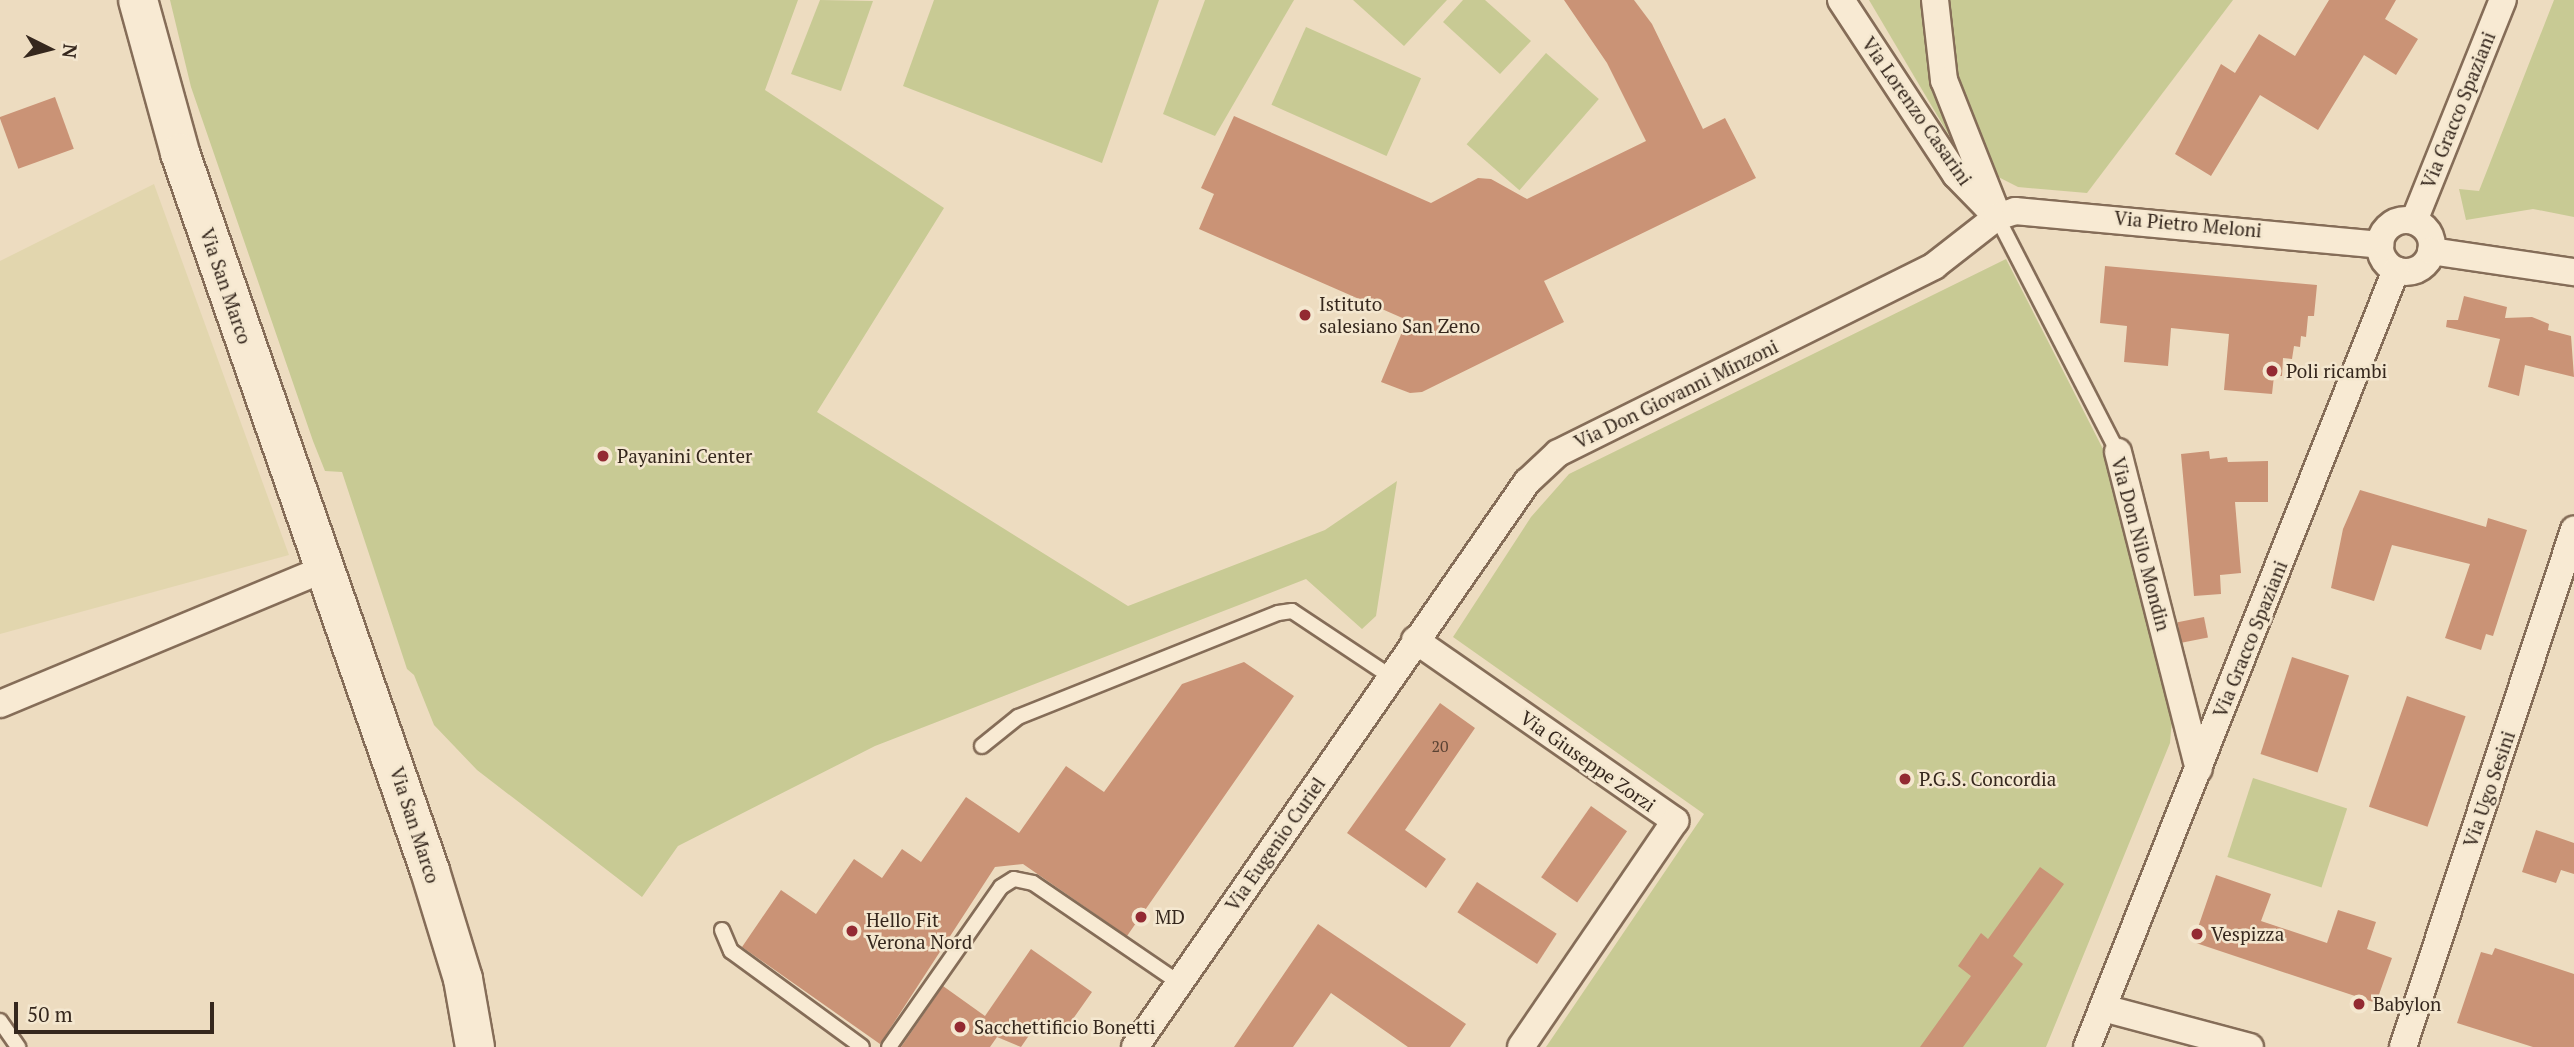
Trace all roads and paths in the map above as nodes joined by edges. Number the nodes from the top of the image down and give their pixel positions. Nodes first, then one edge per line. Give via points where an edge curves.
1 (138, 0) edge
2 (1841, 0) edge
3 (1936, 0) edge
4 (2503, 0) edge
5 (1997, 218) junction
6 (2414, 221) junction
7 (2380, 244) junction
8 (2431, 250) junction
9 (2396, 270) junction
10 (2574, 272) edge
11 (2118, 452) joint
12 (2574, 530) edge
13 (326, 568) junction
14 (1415, 640) junction
15 (1390, 676) junction
16 (0, 704) edge
17 (982, 746) dead end
18 (2199, 769) junction
19 (723, 930) dead end
20 (1178, 982) junction
21 (2103, 1008) junction
22 (0, 1021) edge
23 (18, 1047) edge
24 (475, 1047) edge
25 (862, 1047) edge
26 (889, 1047) edge
27 (1135, 1047) edge
28 (1521, 1047) edge
29 (2087, 1047) edge
30 (2250, 1047) edge
31 (2403, 1047) edge

1 - 13 main road, Via San Marco via 162,100
2 - 5 street, Via Lorenzo Casarini via 1956,175
3 - 5 street via 1944,80
4 - 6 street, Via Gracco Spaziani
5 - 7 street, Via Pietro Meloni via 2033,211
5 - 11 lane, Via Don Nilo Mondin
5 - 14 street, Via Don Giovanni Minzoni via 1934,266 1558,453 1527,482
6 - 7 street via 2395,222
6 - 8 street via 2428,233
7 - 9 street via 2384,260
8 - 9 street via 2422,266
8 - 10 street
9 - 18 street, Via Gracco Spaziani
11 - 18 street, Via Don Nilo Mondin
12 - 31 street, Via Ugo Sesini
13 - 16 street
13 - 24 main road, Via San Marco via 430,871 463,979
14 - 15 street, Via Eugenio Curiel
14 - 28 street, Via Giuseppe Zorzi via 1675,821
15 - 17 lane via 1292,611 1278,613 1018,718
15 - 20 street, Via Eugenio Curiel
18 - 21 street, Via Gracco Spaziani
19 - 25 lane via 731,951
20 - 26 lane via 1032,883 1014,879 1001,887
20 - 27 street, Via Eugenio Curiel
21 - 29 street, Via Gracco Spaziani
21 - 30 street
22 - 23 lane

